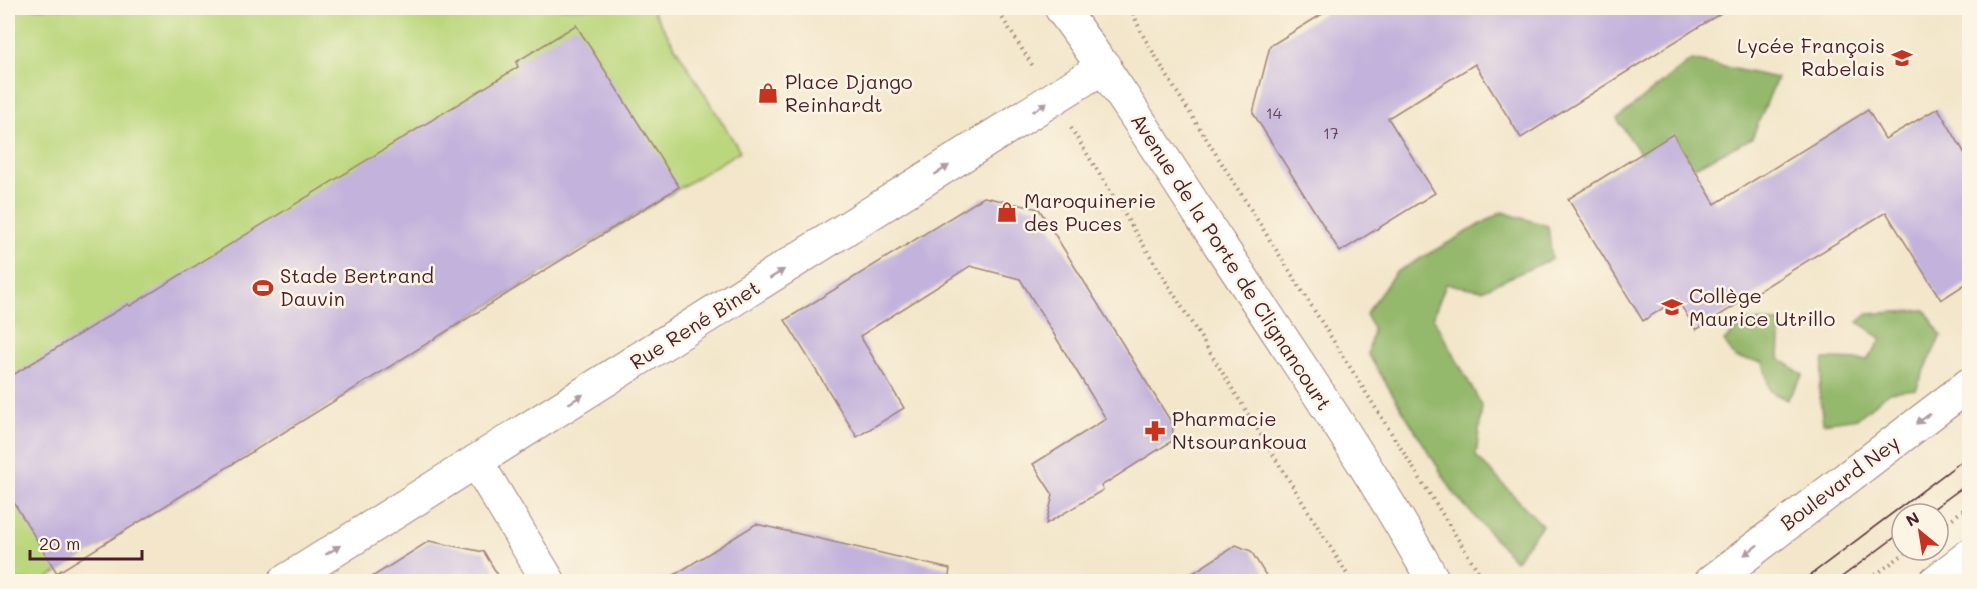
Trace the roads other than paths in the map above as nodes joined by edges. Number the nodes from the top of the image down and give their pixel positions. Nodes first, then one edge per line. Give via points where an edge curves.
1 (1061, 8) edge
2 (1105, 66) junction
3 (1970, 384) edge
4 (476, 461) junction
5 (1970, 555) edge
6 (284, 582) edge
7 (549, 582) edge
8 (1434, 582) edge
9 (1711, 582) edge
10 (1935, 582) edge

1 - 2 street, Avenue de la Porte de Clignancourt
4 -> 2 street, Rue René Binet
2 - 8 street, Avenue de la Porte de Clignancourt via 1296,359
3 -> 9 street, Boulevard Ney
6 -> 4 street, Rue René Binet
4 - 7 street
5 - 10 street

